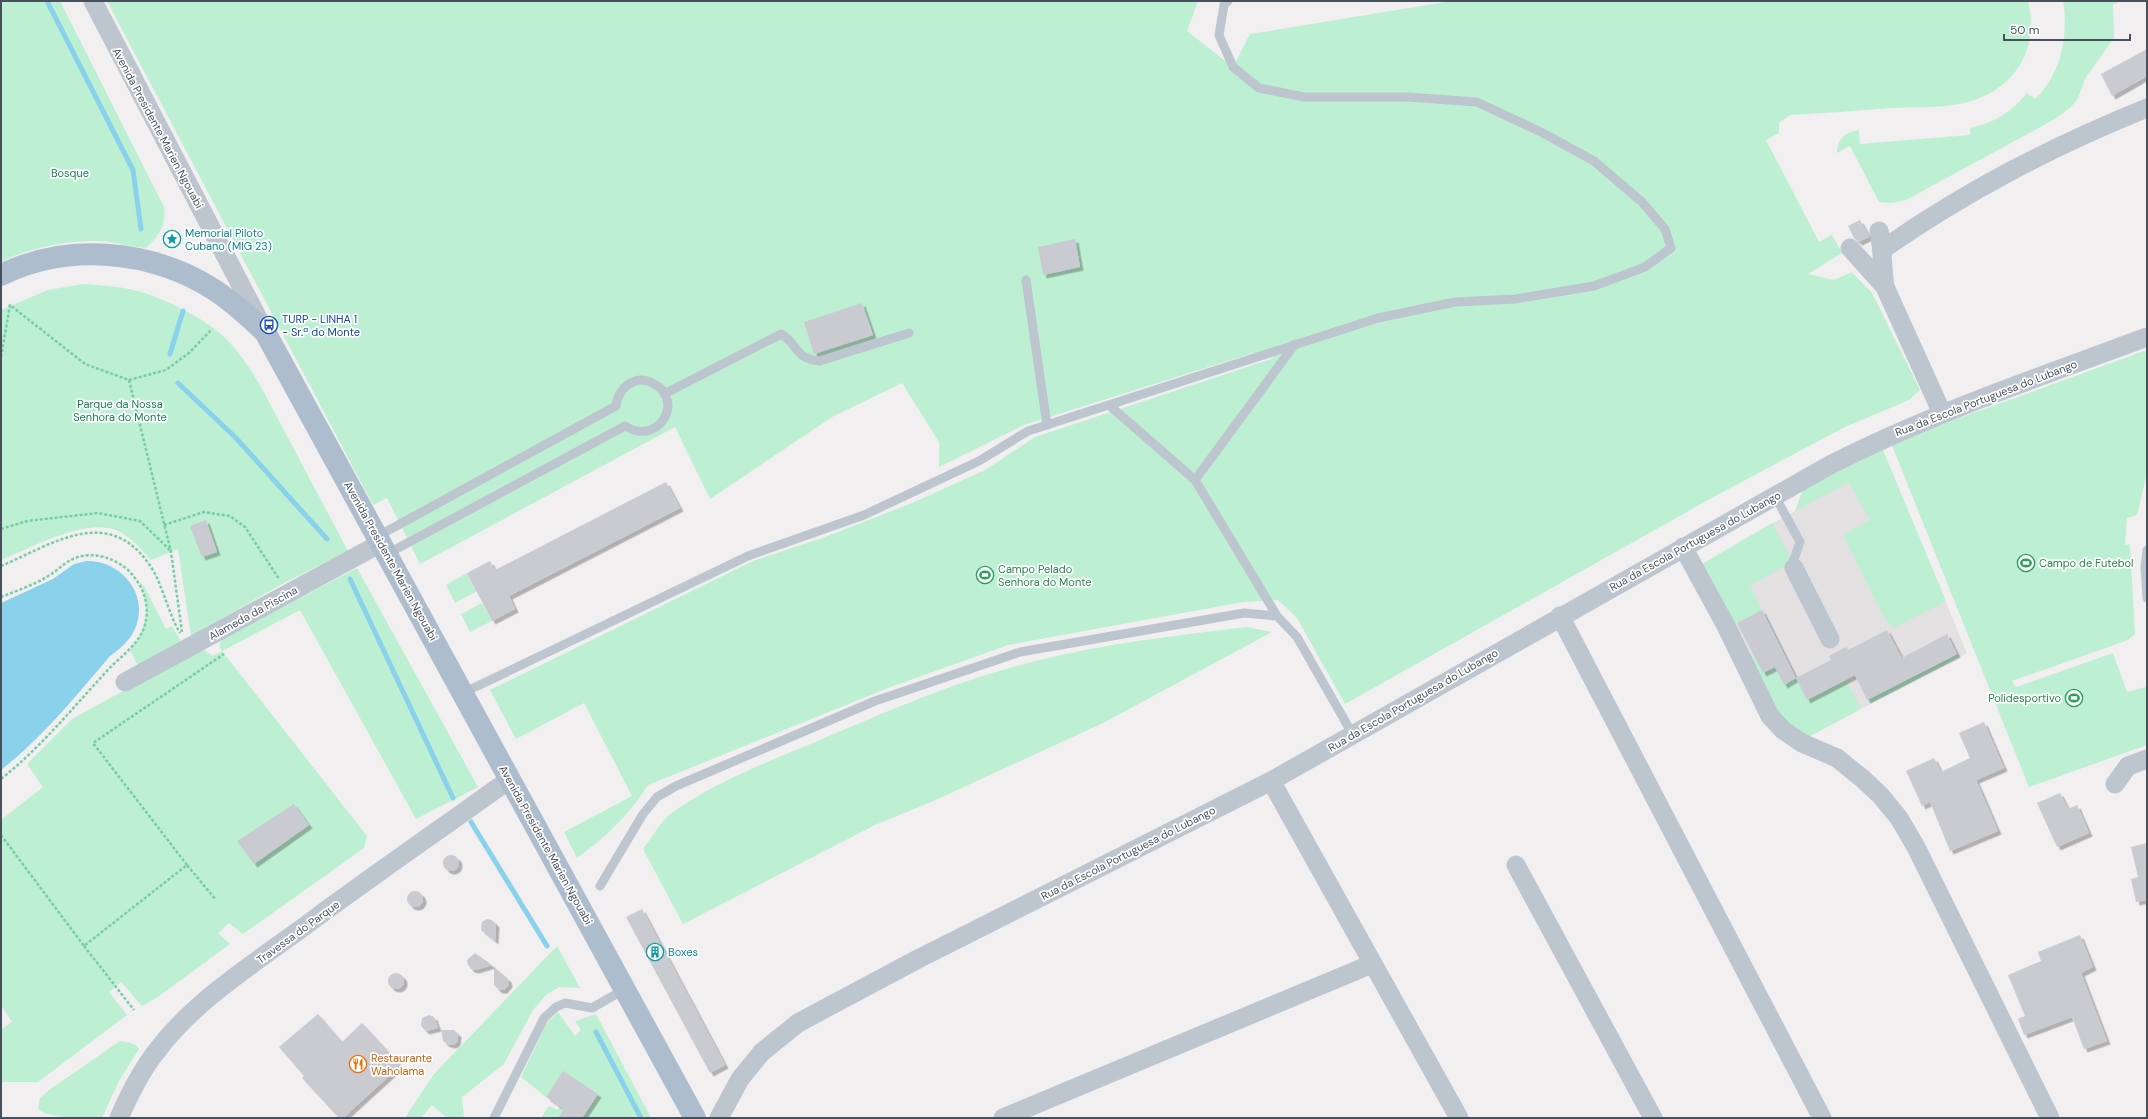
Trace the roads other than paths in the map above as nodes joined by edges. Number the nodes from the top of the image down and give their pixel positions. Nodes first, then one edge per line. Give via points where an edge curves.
1 (93, 1) edge
2 (1228, 1) edge
3 (2147, 108) edge
4 (1850, 248) dead end
5 (1, 275) edge
6 (1026, 280) dead end
7 (1885, 287) junction
8 (265, 332) junction
9 (909, 333) dead end
10 (2147, 337) edge
11 (1294, 344) junction
12 (664, 394) junction
13 (1109, 405) junction
14 (1942, 413) junction
15 (1047, 425) junction
16 (1195, 480) junction
17 (1775, 496) junction
18 (382, 544) junction
19 (1683, 547) junction
20 (2147, 550) edge
21 (1794, 568) joint
22 (2147, 598) edge
23 (1277, 616) junction
24 (1560, 616) junction
25 (1830, 639) dead end
26 (125, 682) dead end
27 (463, 693) junction
28 (1352, 735) junction
29 (2147, 759) edge
30 (510, 779) junction
31 (1271, 781) junction
32 (2114, 784) dead end
33 (1516, 865) dead end
34 (600, 886) dead end
35 (1372, 964) junction
36 (625, 989) junction
37 (119, 1118) edge
38 (494, 1118) edge
39 (695, 1118) edge
40 (719, 1118) edge
41 (1003, 1118) edge
42 (1459, 1118) edge
43 (1653, 1118) edge
44 (1822, 1118) edge
45 (2050, 1118) edge

1 - 8 street, Avenida Presidente Marien Ngouabi
2 - 11 lane via 1224,5 1219,35 1233,67 1259,88 1304,97 1407,97 1477,102 1541,132 1594,161 1642,202 1665,229 1671,248 1645,267 1594,286 1515,299 1447,304 1378,318
3 - 7 street via 2058,146 1881,240
4 - 7 street
5 - 8 main road via 46,259 77,255 110,255 154,262 214,289 240,308
6 - 15 lane
7 - 14 street
8 - 18 main road, Avenida Presidente Marien Ngouabi
9 - 12 lane via 820,360 807,360 787,337 781,334
10 - 14 street, Rua da Escola Portuguesa do Lubango
11 - 13 lane
11 - 16 lane
12 - 18 lane via 657,385 650,382 633,382 620,393 616,406
12 - 18 lane via 668,408 666,416 654,428 638,432 625,426
13 - 15 lane
13 - 16 lane
14 - 17 street, Rua da Escola Portuguesa do Lubango via 1885,437
15 - 27 lane via 1028,431 979,461 864,515 748,556
16 - 23 lane
17 - 19 street, Rua da Escola Portuguesa do Lubango
17 - 21 lane via 1800,542 1793,562
18 - 26 street, Alameda da Piscina
18 - 27 main road, Avenida Presidente Marien Ngouabi
19 - 24 street, Rua da Escola Portuguesa do Lubango
19 - 45 street via 1726,626 1770,716 1783,730 1802,743 1837,758 1881,796 1899,818 1916,847
20 - 22 lane
21 - 25 street
23 - 28 lane via 1297,637
23 - 34 lane via 1244,613 1020,652 875,701 676,786 657,797 642,814
24 - 28 street, Rua da Escola Portuguesa do Lubango
24 - 44 street
27 - 30 main road, Avenida Presidente Marien Ngouabi
28 - 31 street, Rua da Escola Portuguesa do Lubango
29 - 32 street via 2128,766
30 - 36 main road, Avenida Presidente Marien Ngouabi
30 - 37 street, Travessa do Parque via 331,907 198,1008 156,1052 140,1076
31 - 35 street
31 - 40 street, Rua da Escola Portuguesa do Lubango via 946,945 798,1023 762,1052 740,1079
33 - 43 street
35 - 41 street
35 - 42 street
36 - 38 lane via 592,1008 565,1003 544,1018
36 - 39 main road, Avenida Presidente Marien Ngouabi

